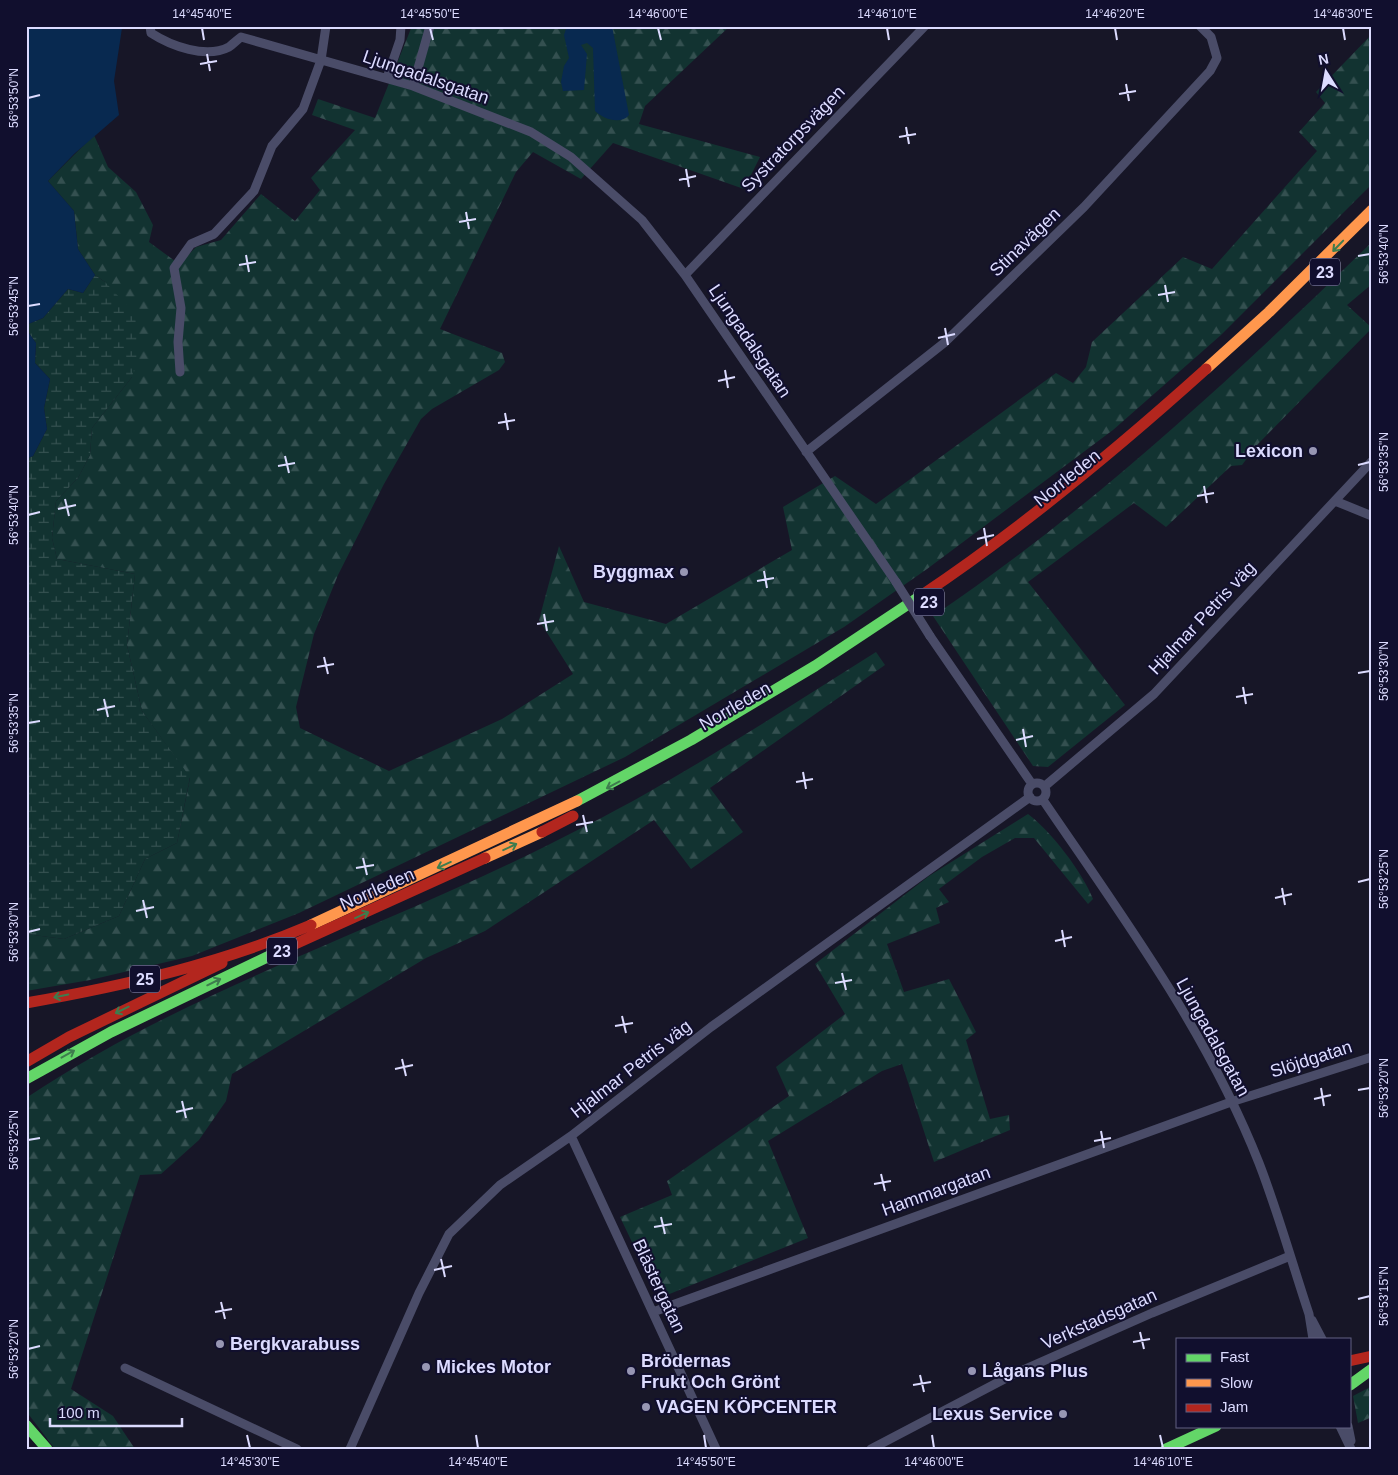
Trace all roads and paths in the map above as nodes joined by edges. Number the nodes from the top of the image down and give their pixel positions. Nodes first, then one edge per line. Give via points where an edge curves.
1 (150, 26) edge
2 (326, 26) edge
3 (401, 26) edge
4 (430, 26) edge
5 (925, 26) edge
6 (1200, 26) edge
7 (321, 60) junction
8 (386, 78) junction
9 (413, 86) junction
10 (1372, 210) edge
11 (1372, 224) edge
12 (685, 275) junction
13 (180, 372) dead end
14 (806, 452) junction
15 (1372, 460) edge
16 (1335, 501) junction
17 (1372, 516) edge
18 (1032, 784) junction
19 (1044, 786) junction
20 (1030, 797) junction
21 (1043, 800) junction
22 (261, 945) junction
23 (26, 1003) edge
24 (1372, 1057) edge
25 (26, 1062) edge
26 (26, 1079) edge
27 (1231, 1102) junction
28 (572, 1136) junction
29 (1290, 1256) junction
30 (653, 1312) junction
31 (1308, 1314) junction
32 (1313, 1338) edge
33 (1321, 1338) edge
34 (1372, 1356) edge
35 (1350, 1362) edge
36 (125, 1368) dead end
37 (1372, 1370) edge
38 (1350, 1386) edge
39 (26, 1425) edge
40 (1212, 1428) edge
41 (1216, 1428) edge
42 (1341, 1428) edge
43 (1348, 1428) edge
44 (1199, 1434) junction
45 (47, 1449) edge
46 (297, 1449) edge
47 (350, 1449) edge
48 (716, 1449) edge
49 (872, 1449) edge
50 (1166, 1449) edge
51 (1352, 1449) edge

1 - 7 street, Ljungadalsgatan via 151,33 162,40 197,50 216,51 229,47 241,37
2 - 7 street
3 - 8 street via 400,40
4 - 9 street
5 - 12 street, Systratorpsvägen
6 - 14 street, Stinavägen via 1211,37 1217,58 1210,71 1084,207 944,343
7 - 8 street, Ljungadalsgatan
7 - 13 street via 303,109 272,146 254,191 214,234 191,244 174,268 181,308
8 - 9 street, Ljungadalsgatan
9 - 12 street, Ljungadalsgatan via 531,132 571,156 642,220
10 -> 22 main road, Norrleden / 23 via 1283,301 1166,408 1029,519 880,626 754,706 609,787 476,851
26 -> 11 main road, Norrleden / 23 via 111,1032 230,974 542,832 621,791 758,713 885,633 1088,484 1172,414 1277,318
12 - 14 street, Ljungadalsgatan
14 - 18 street, Ljungadalsgatan, bridge
15 - 16 street, Hjalmar Petris väg
16 - 17 street
16 - 19 street, Hjalmar Petris väg via 1154,694
18 - 19 street
18 - 20 street via 1028,790
19 - 21 street via 1047,793
20 - 21 street via 1034,801
20 - 28 street, Hjalmar Petris väg via 710,1026
21 - 27 street, Ljungadalsgatan via 1185,1014
22 -> 23 main road, 25 via 139,980
22 -> 25 main road, Norrleden / 23 via 106,1018
24 - 27 street, Slöjdgatan
27 - 29 street, Ljungadalsgatan via 1259,1163
27 - 30 street, Hammargatan
28 - 30 street, Blästergatan
28 - 47 street, Hjalmar Petris väg via 500,1185 450,1234 419,1293
29 - 31 street, Ljungadalsgatan
29 - 49 street, Verkstadsgatan via 1014,1374
30 - 48 street, Blästergatan
31 - 32 street, Ljungadalsgatan
31 - 33 street, Ljungadalsgatan
34 - 35 main road
36 - 46 street
37 - 38 main road
39 - 45 main road
40 - 44 main road
41 - 44 main road
42 - 51 street
43 - 51 street
44 - 50 main road

